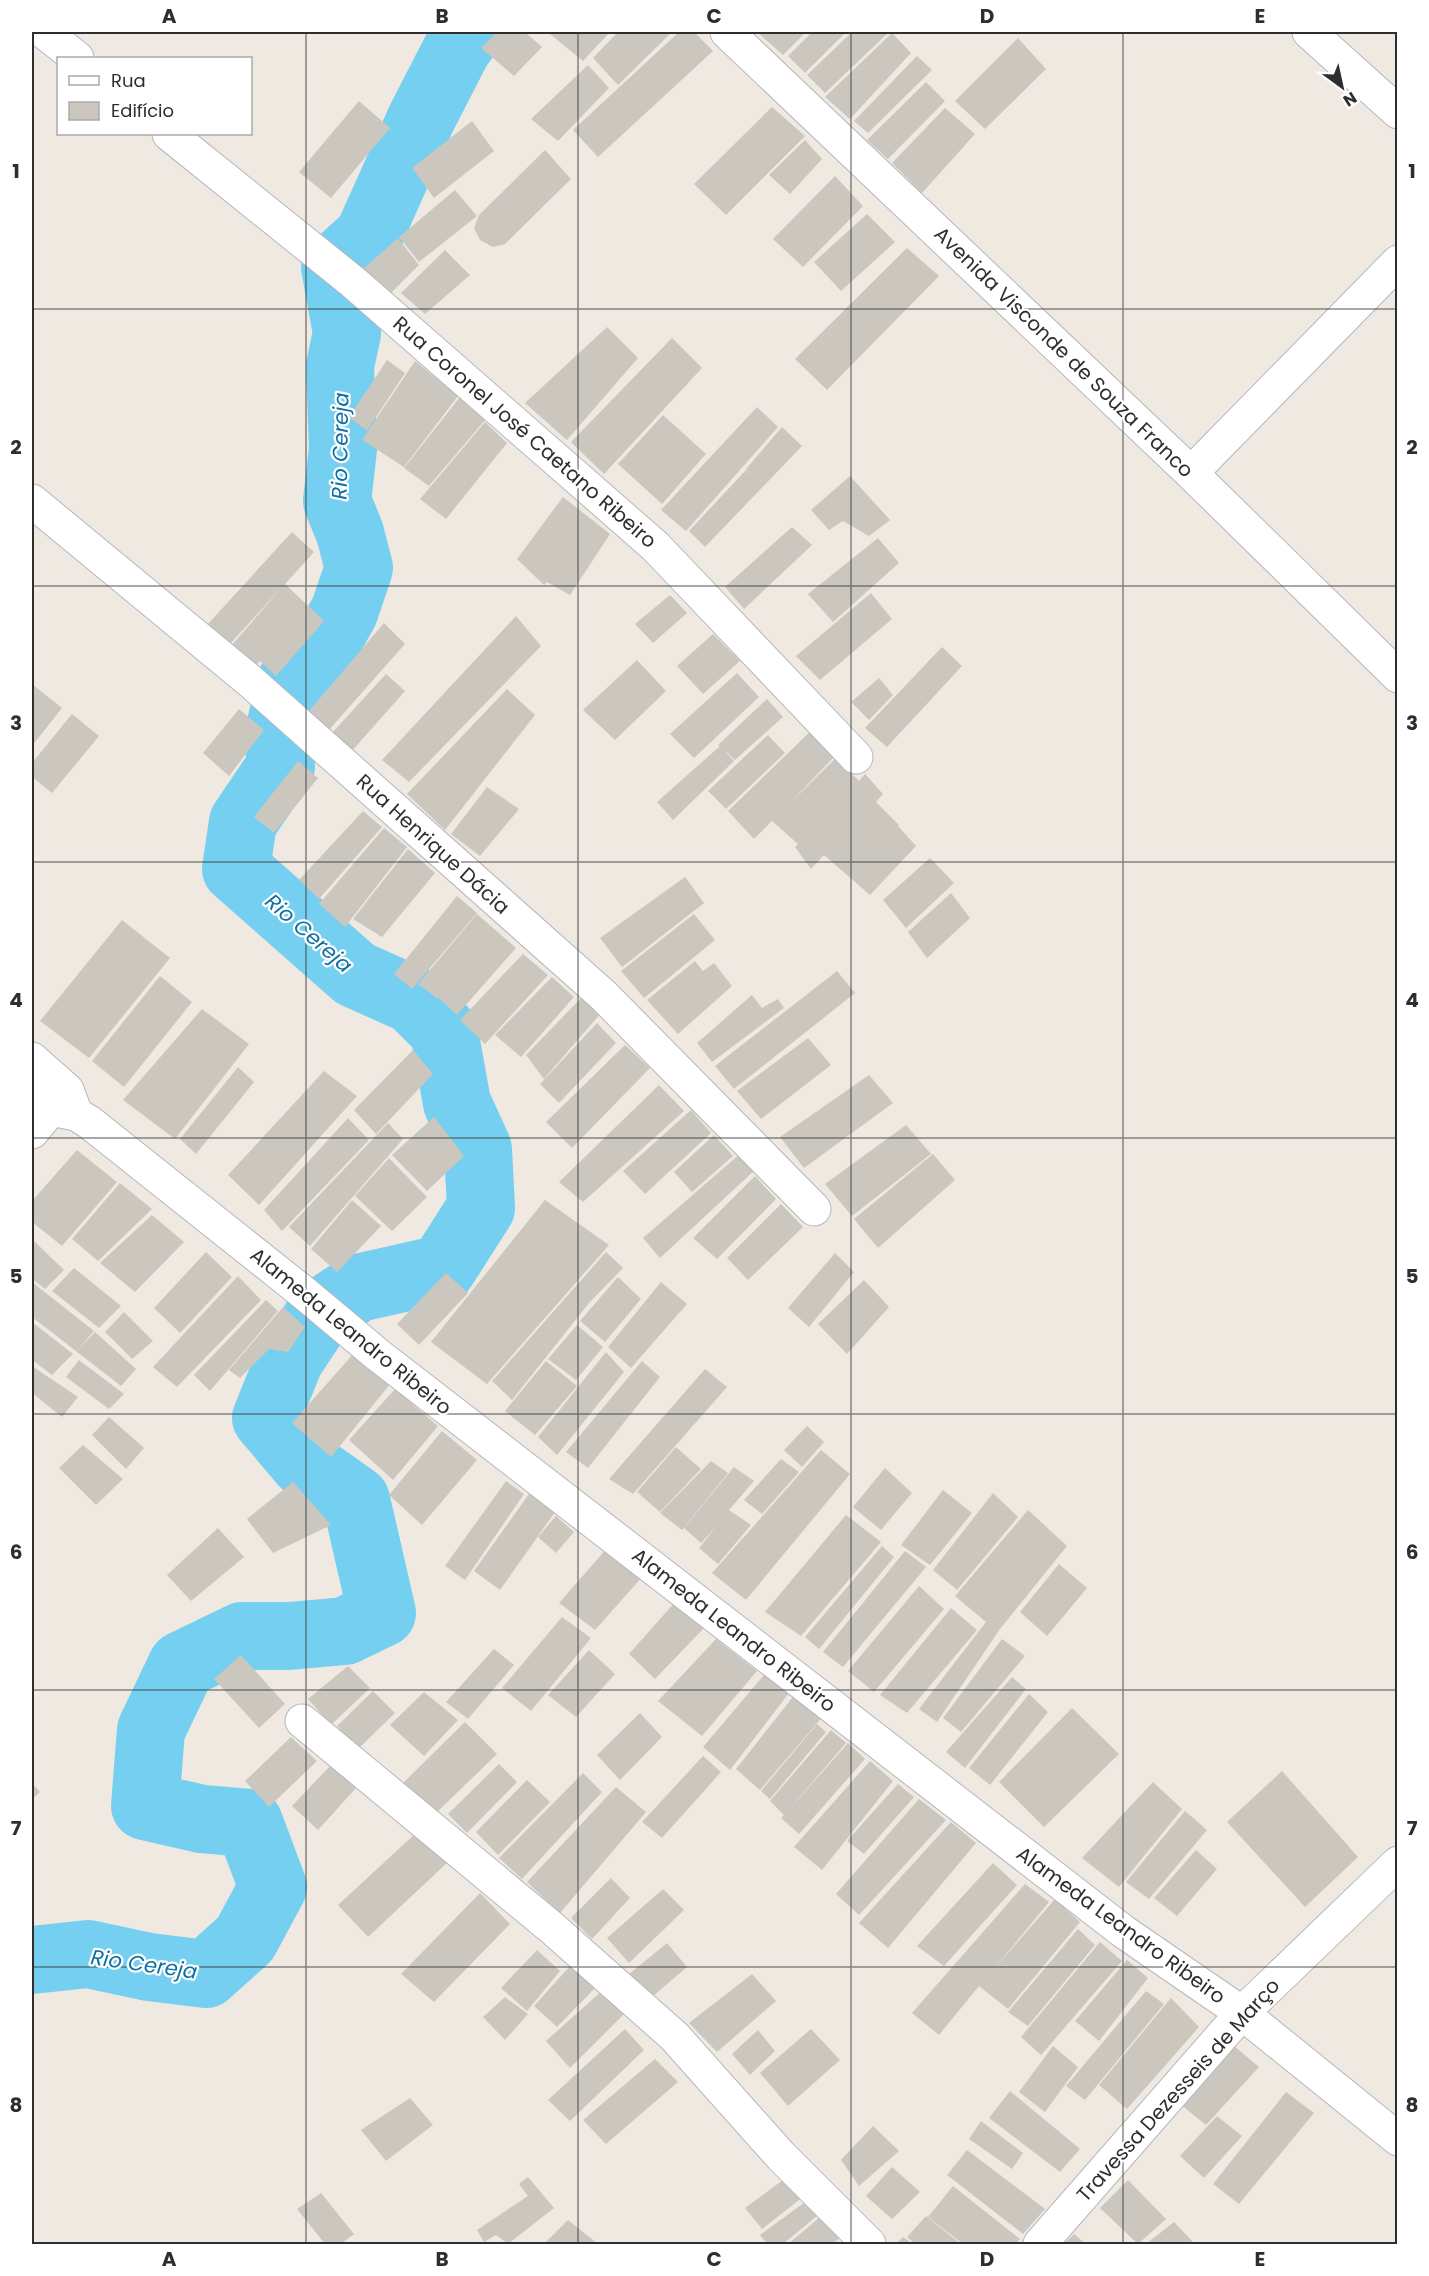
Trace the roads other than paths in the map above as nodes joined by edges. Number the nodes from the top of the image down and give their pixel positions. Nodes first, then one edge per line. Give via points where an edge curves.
1 (44, 32) edge
2 (727, 32) edge
3 (1309, 32) edge
4 (76, 57) edge
5 (1398, 112) edge
6 (170, 135) edge
7 (1398, 262) edge
8 (1191, 473) junction
9 (32, 501) edge
10 (1398, 676) edge
11 (856, 757) dead end
12 (32, 1059) edge
13 (51, 1107) edge
14 (814, 1209) dead end
15 (302, 1721) dead end
16 (1398, 1863) edge
17 (1242, 2013) junction
18 (1398, 2139) edge
19 (869, 2244) edge
20 (1040, 2244) edge

1 - 4 street
2 - 8 street, Avenida Visconde de Souza Franco
3 - 5 street
6 - 11 street, Rua Coronel José Caetano Ribeiro via 353,282 655,546
7 - 8 street
8 - 10 street, Avenida Visconde de Souza Franco
9 - 14 street, Rua Henrique Dácia via 292,717 603,995
12 - 13 street, Alameda Leandro Ribeiro
13 - 17 street, Alameda Leandro Ribeiro via 304,1293 378,1355 1124,1932
15 - 19 street via 552,1928 674,2036 782,2156
16 - 17 street, Travessa Dezesseis de Março
17 - 18 street, Alameda Leandro Ribeiro
17 - 20 street, Travessa Dezesseis de Março

